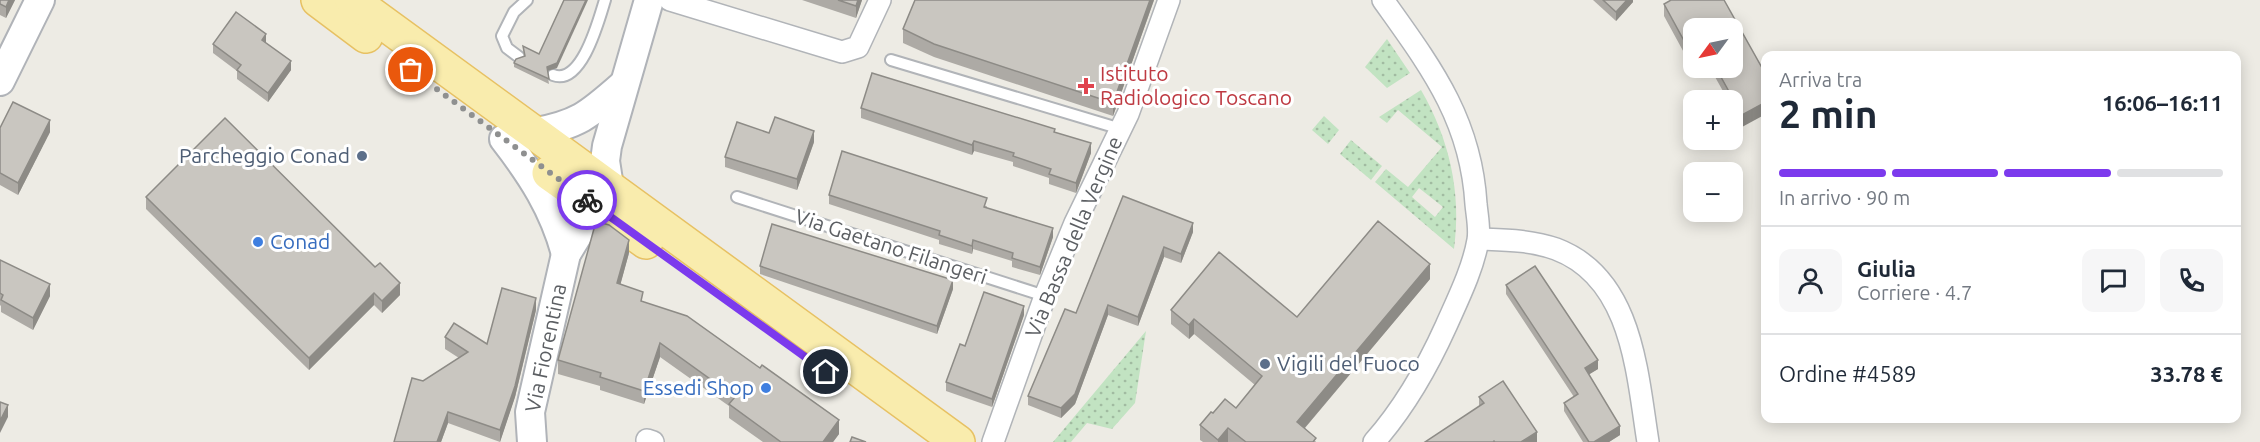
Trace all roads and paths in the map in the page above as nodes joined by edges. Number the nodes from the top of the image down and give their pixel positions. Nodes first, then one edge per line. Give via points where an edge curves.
1 (40, 0) edge
2 (318, 0) edge
3 (352, 0) edge
4 (527, 0) edge
5 (605, 0) edge
6 (649, 0) edge
7 (670, 0) edge
8 (880, 0) edge
9 (1169, 0) edge
10 (1383, 0) edge
11 (519, 57) edge
12 (891, 60) dead end
13 (553, 75) dead end
14 (0, 81) edge
15 (623, 85) junction
16 (1120, 129) junction
17 (518, 136) junction
18 (737, 197) dead end
19 (607, 200) junction
20 (1479, 239) junction
21 (566, 254) junction
22 (1045, 296) junction
23 (530, 412) junction
24 (520, 442) edge
25 (532, 442) edge
26 (922, 442) edge
27 (958, 442) edge
28 (993, 442) edge
29 (1374, 442) edge
30 (1648, 442) edge

1 - 14 street
2 - 17 main road
3 - 17 main road
4 - 11 lane via 514,12 502,36 507,48
5 - 13 lane via 583,57 569,74
6 - 15 street
7 - 8 street via 842,52 858,46
9 - 16 street, Via Bassa della Vergine
10 - 20 street via 1452,104 1473,169
12 - 16 lane
15 - 17 street via 583,118 562,128
15 - 19 street via 605,153
16 - 22 street, Via Bassa della Vergine
17 - 19 main road
17 - 21 street, Via Fiorentina
18 - 22 lane, Via Gaetano Filangeri
19 - 21 street, Via Fiorentina via 583,226
19 - 26 main road
19 - 27 main road
20 - 29 street via 1453,310 1426,367
20 - 30 street via 1553,248 1576,259 1600,282 1618,309 1632,347
21 - 23 street, Via Fiorentina
22 - 28 street, Via Bassa della Vergine
23 - 24 street
23 - 25 street, Via Fiorentina

